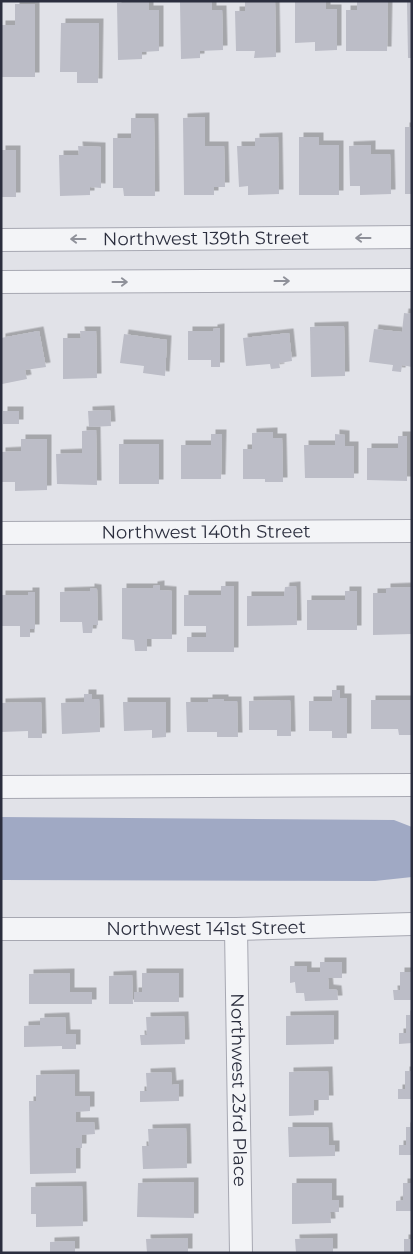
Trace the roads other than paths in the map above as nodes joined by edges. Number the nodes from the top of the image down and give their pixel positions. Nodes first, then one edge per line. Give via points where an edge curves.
1 (412, 237) edge
2 (1, 240) edge
3 (412, 280) edge
4 (1, 282) edge
5 (412, 531) edge
6 (1, 533) edge
7 (412, 785) edge
8 (1, 787) edge
9 (412, 924) edge
10 (1, 929) edge
11 (236, 929) junction
12 (241, 1253) edge

1 -> 2 street, Northwest 139th Street
4 -> 3 street
5 - 6 street, Northwest 140th Street
7 - 8 street
9 - 11 street, Northwest 141st Street
10 - 11 street, Northwest 141st Street
11 - 12 street, Northwest 23rd Place

